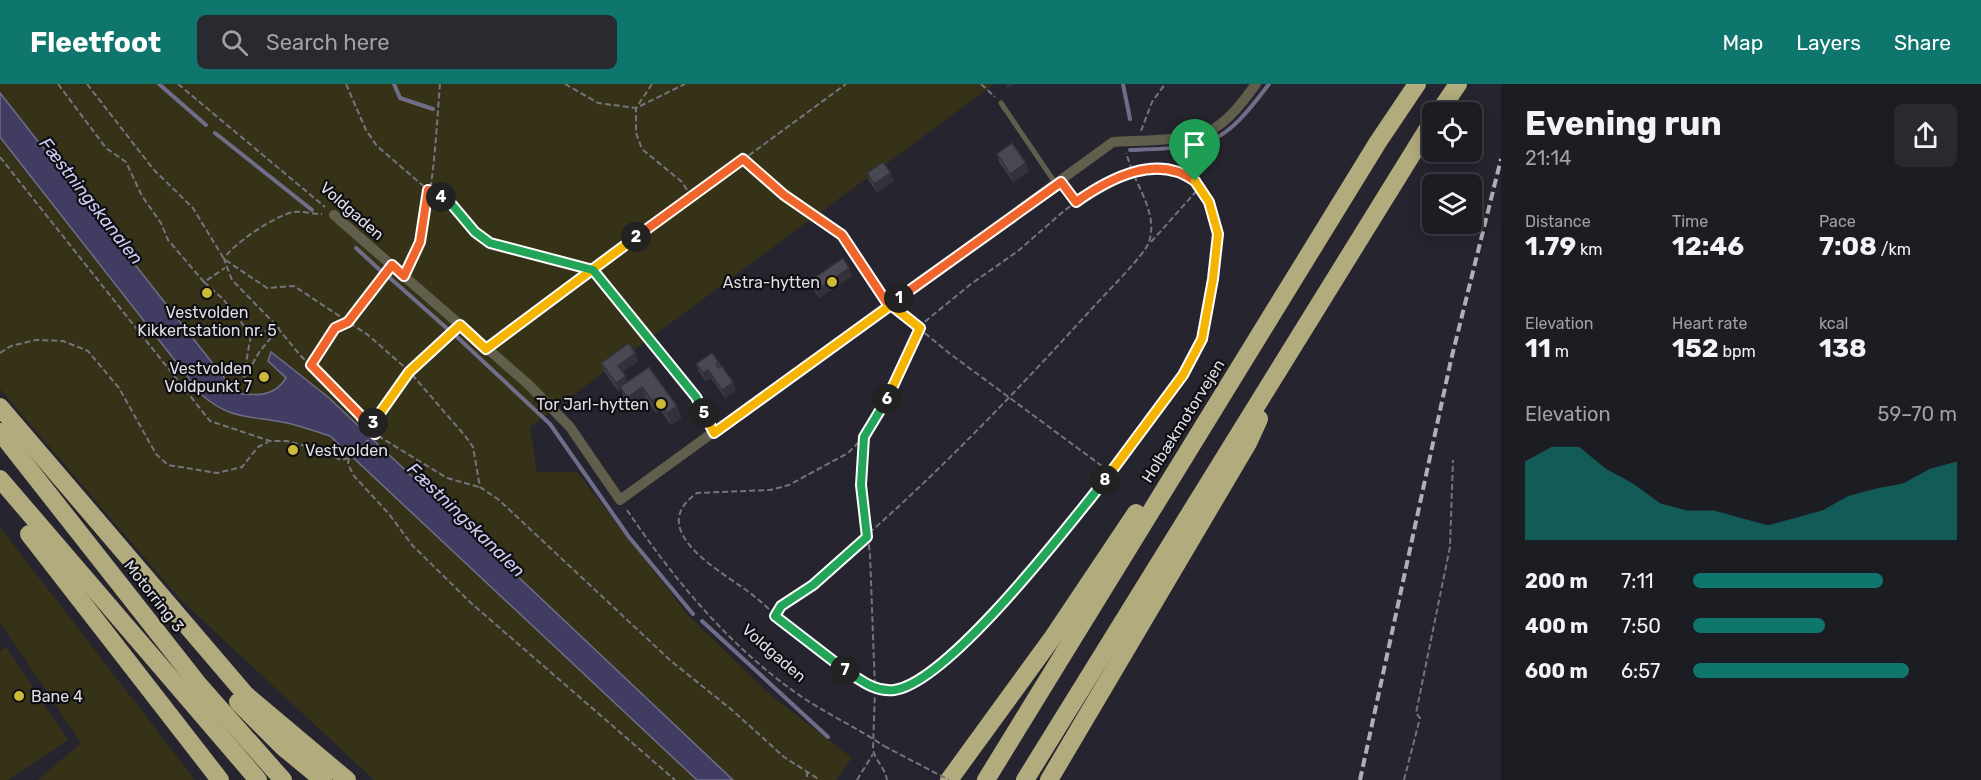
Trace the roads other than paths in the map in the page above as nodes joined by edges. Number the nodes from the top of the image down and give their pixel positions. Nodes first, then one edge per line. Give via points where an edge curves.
1 (1256, 84) edge
2 (1417, 84) edge
3 (1458, 84) edge
4 (1446, 102) edge
5 (1001, 104) road end
6 (1422, 138) edge
7 (1059, 183) junction
8 (334, 215) road end
9 (842, 235) road end
10 (890, 305) junction
11 (657, 348) road end
12 (1288, 355) junction
13 (0, 407) edge
14 (1209, 416) junction
15 (0, 432) edge
16 (714, 433) junction
17 (0, 479) edge
18 (0, 494) edge
19 (72, 523) junction
20 (220, 780) edge
21 (258, 780) edge
22 (283, 780) edge
23 (323, 780) edge
24 (347, 780) edge
25 (949, 780) edge
26 (986, 780) edge
27 (1025, 780) edge
28 (1049, 780) edge

1 - 7 street via 1229,117 1212,130 1113,142
2 - 14 highway, Holbækmotorvejen
3 - 4 highway
5 - 7 lane
6 - 12 highway
7 - 10 street
8 - 16 street, Voldgaden via 529,385 570,427 620,500
9 - 10 lane
10 - 16 street
11 - 16 lane via 696,397
12 - 27 highway
12 - 28 highway via 1248,443
13 - 24 highway via 246,695
14 - 25 highway via 1154,486 1053,638
14 - 26 highway, Holbækmotorvejen
15 - 19 highway, Motorring 3
17 - 21 highway
18 - 20 highway
19 - 22 highway, Motorring 3 via 199,685
19 - 23 highway via 136,585 243,707

